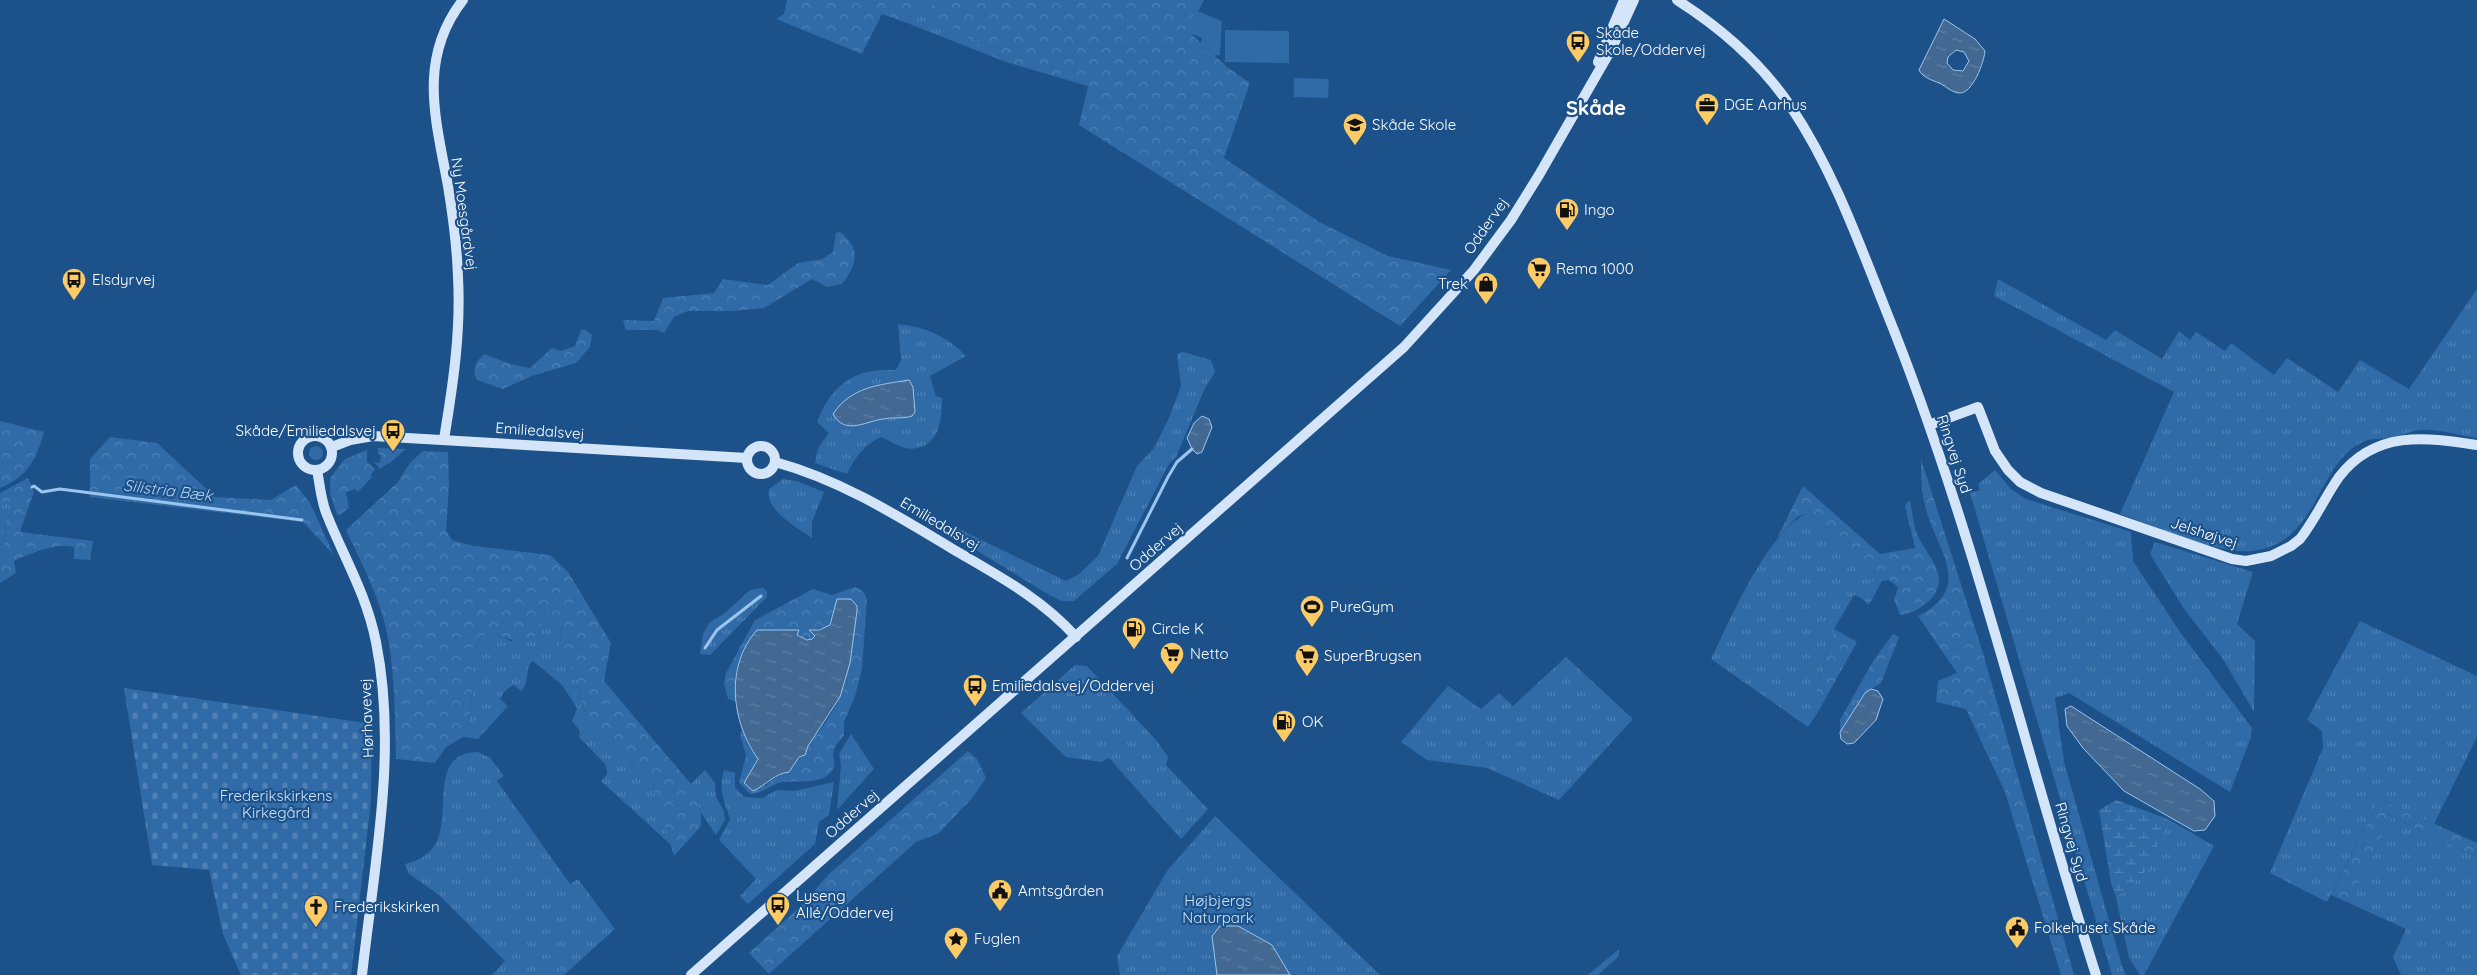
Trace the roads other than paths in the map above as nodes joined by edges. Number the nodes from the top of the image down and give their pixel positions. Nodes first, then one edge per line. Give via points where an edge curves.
1 (463, 0) edge
2 (1624, 0) edge
3 (1634, 0) edge
4 (1677, 0) edge
5 (1585, 93) junction
6 (1929, 425) junction
7 (444, 439) junction
8 (2477, 445) edge
9 (332, 447) junction
10 (747, 458) junction
11 (775, 462) junction
12 (317, 470) junction
13 (1076, 637) junction
14 (362, 975) edge
15 (692, 975) edge
16 (2096, 975) edge

1 - 7 street, Ny Moesgårdvej via 446,26 438,49 432,94 454,232 459,312 457,352
2 - 5 street, Oddervej
3 - 5 street, Oddervej via 1612,48
4 - 6 street, Ringvej Syd via 1738,46 1784,97 1804,127 1839,196 1869,267
5 - 13 street, Oddervej via 1511,220 1440,310 1352,394
6 - 8 street, Jelshøjvej via 1978,407 1995,451 2020,482 2041,493 2214,553 2246,560 2271,556 2300,539 2344,472 2362,454 2376,446 2418,439
6 - 16 street, Ringvej Syd via 2004,662
7 - 9 street, Emiliedalsvej via 373,436
7 - 10 street, Emiliedalsvej
9 - 12 street via 330,462
9 - 12 street via 325,438 314,435 303,440 298,457 311,470
10 - 11 street via 751,450 764,446 774,454
10 - 11 street via 748,467 759,474 771,470
11 - 13 street, Emiliedalsvej via 834,482 908,522 1023,591 1057,616
12 - 14 street, Hørhavevej via 327,514 358,580 371,622 384,692 381,806
13 - 15 street, Oddervej

